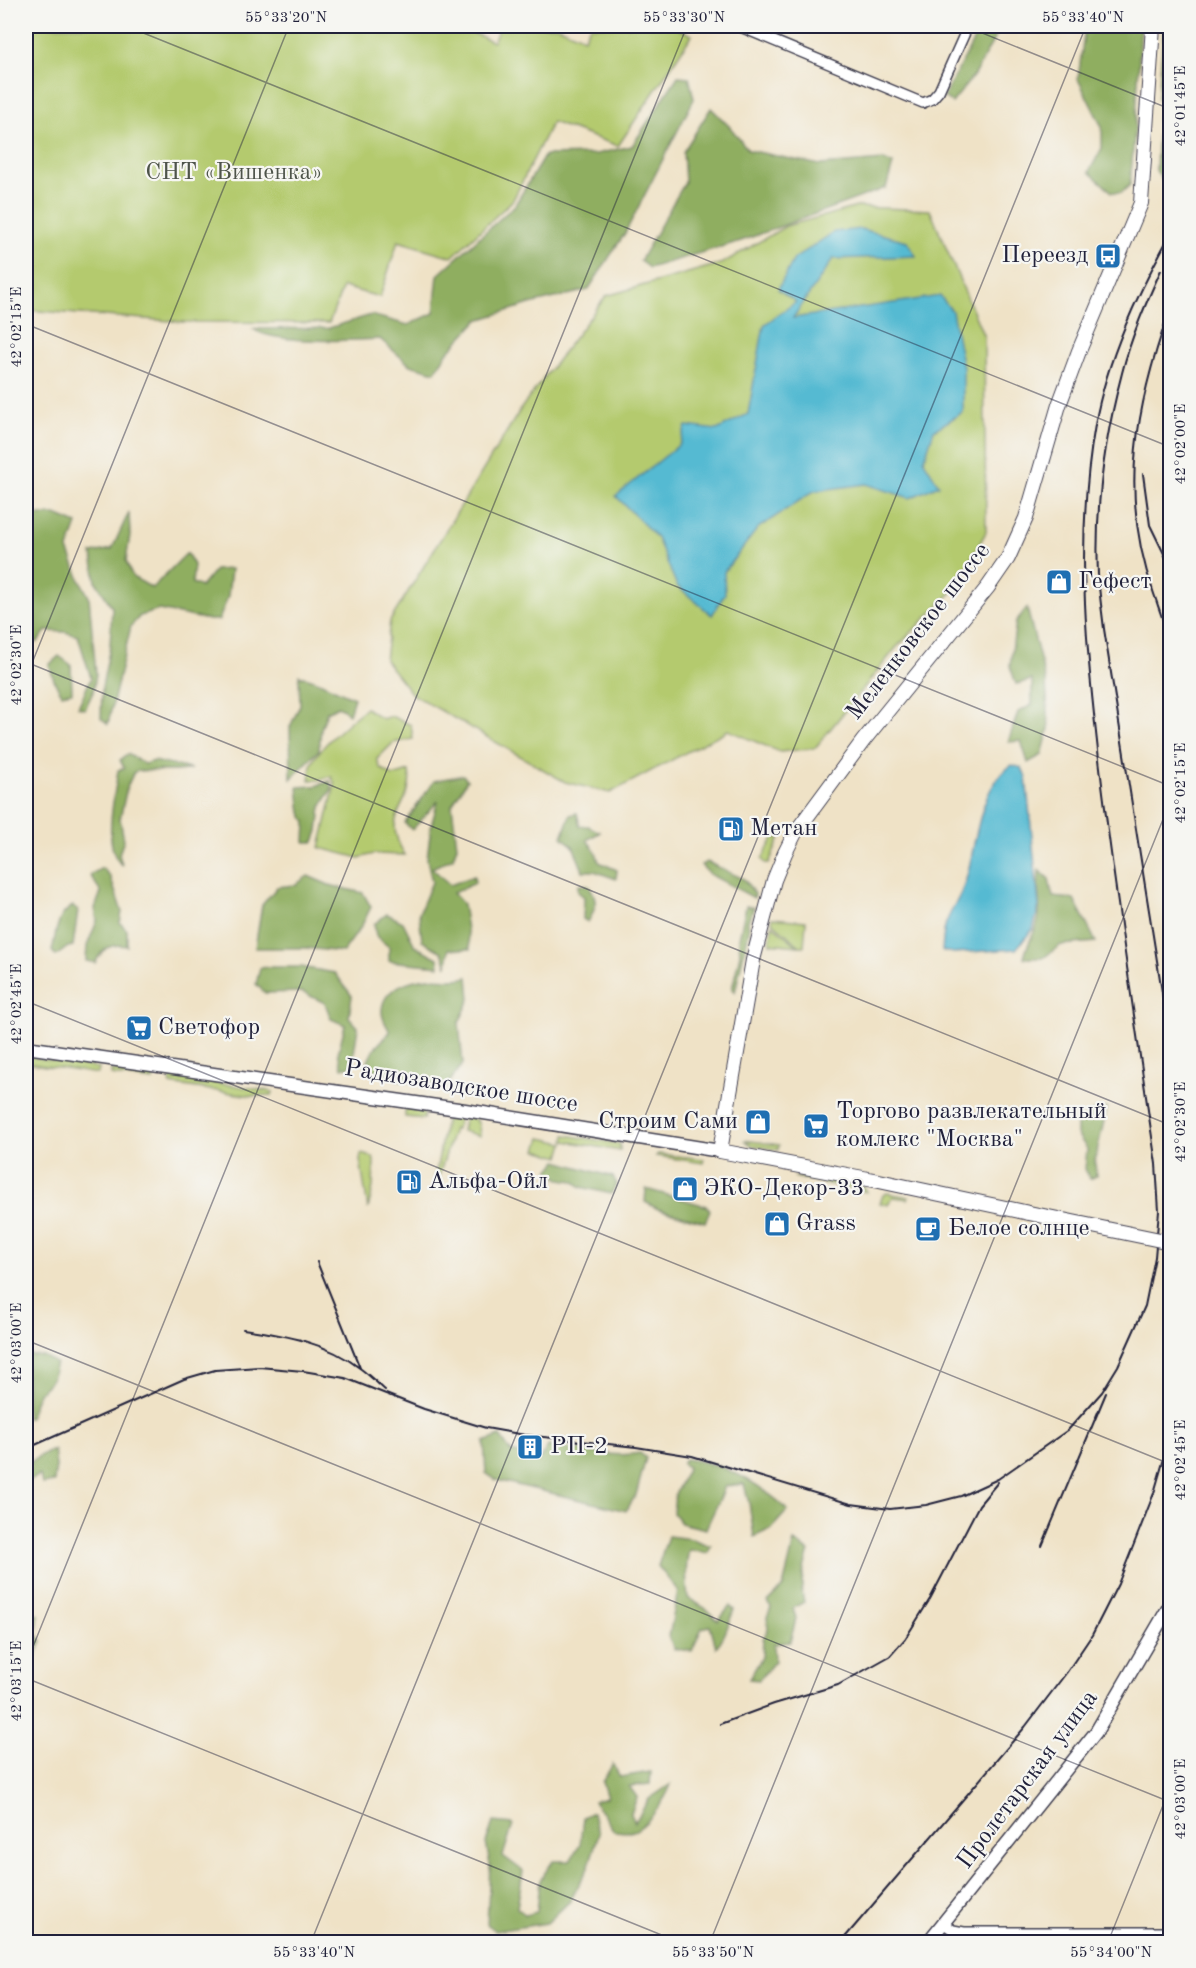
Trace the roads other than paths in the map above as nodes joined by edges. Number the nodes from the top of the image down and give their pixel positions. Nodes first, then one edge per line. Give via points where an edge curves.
1 (738, 26) edge
2 (968, 26) edge
3 (1153, 26) edge
4 (26, 1047) edge
5 (720, 1151) junction
6 (1170, 1242) edge
7 (1170, 1605) edge
8 (944, 1924) junction
9 (1033, 1931) junction
10 (1170, 1932) edge
11 (928, 1942) edge
12 (1033, 1942) edge

1 - 2 street via 923,103 939,91
3 - 5 main road, Меленковское шоссе via 1142,203 1059,405 1026,518 1008,558 988,587 863,741 795,833 785,853 762,917
4 - 5 street, Радиозаводское шоссе
5 - 6 main road, Радиозаводское шоссе, bridge
7 - 8 street, Пролетарская улица via 1096,1732
8 - 9 street via 964,1932
8 - 11 street, Пролетарская улица
9 - 10 street
9 - 12 street

